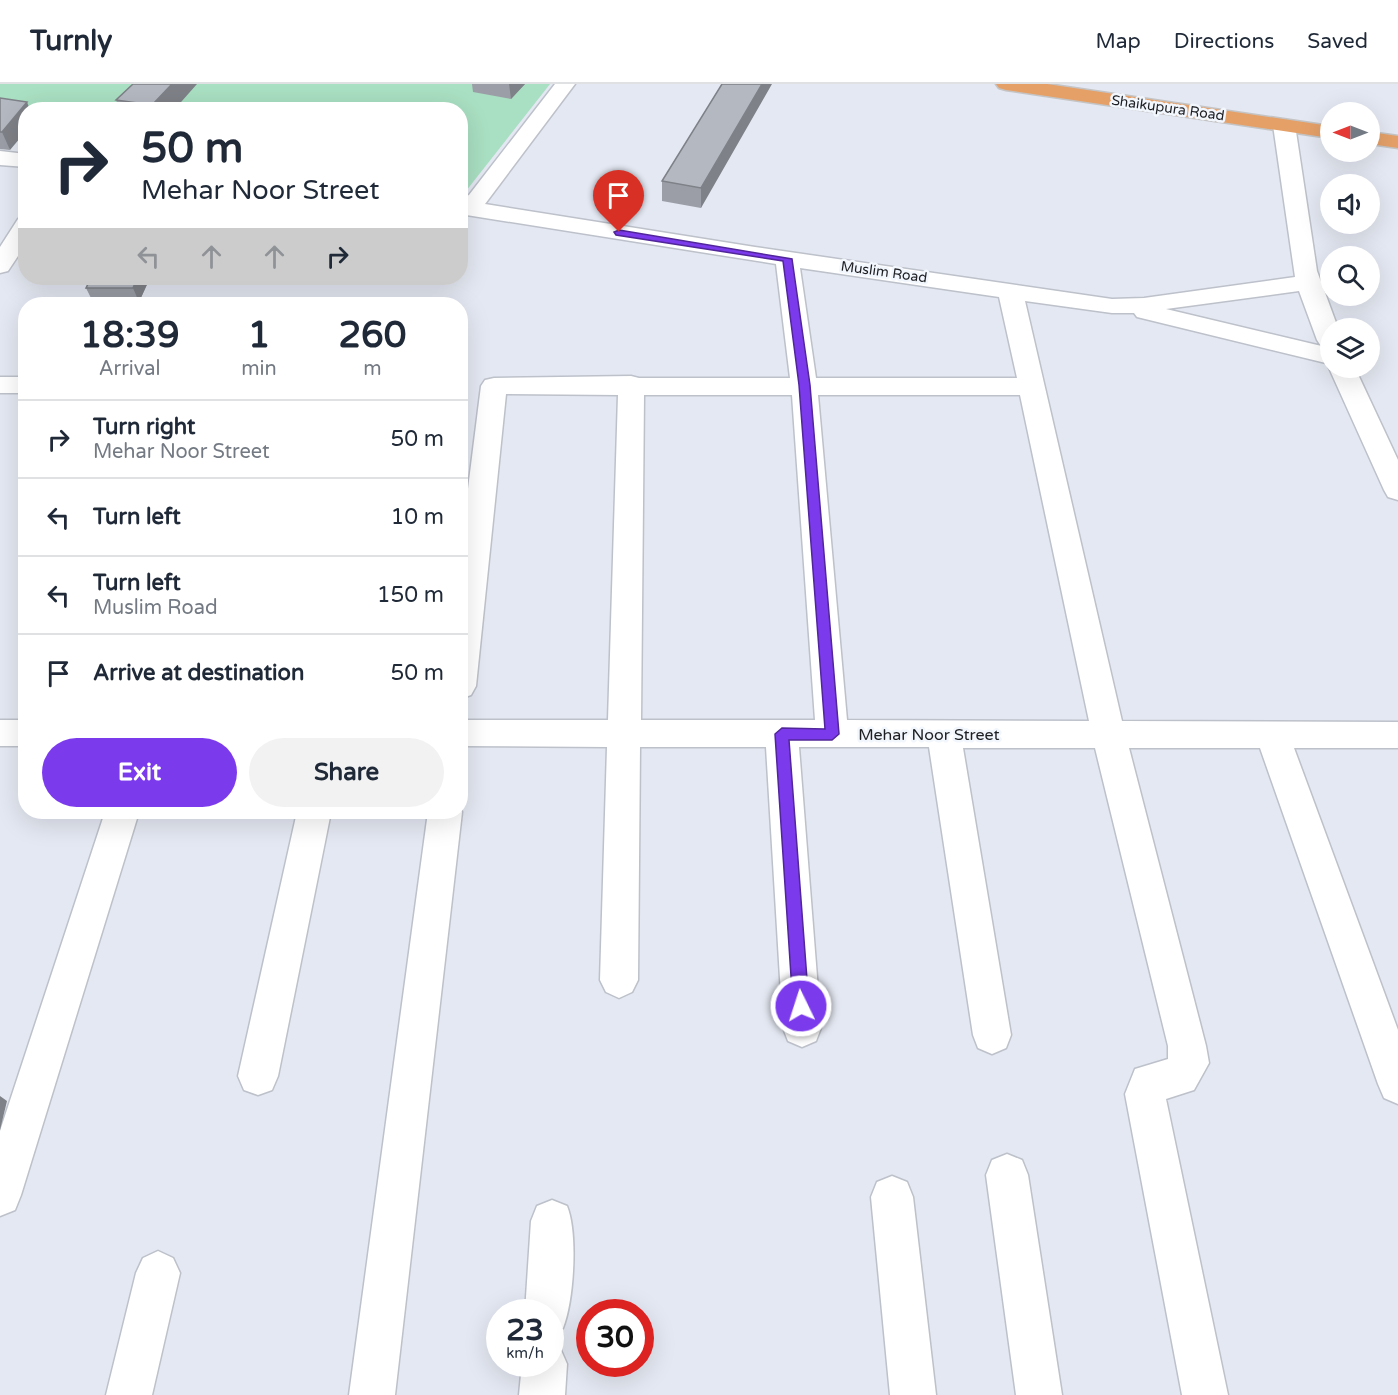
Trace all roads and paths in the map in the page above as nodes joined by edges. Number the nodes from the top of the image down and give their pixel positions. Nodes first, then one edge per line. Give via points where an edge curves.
1 (565, 84) edge
2 (1006, 84) edge
3 (1068, 84) edge
4 (1320, 122) edge
5 (1284, 125) junction
6 (1320, 130) edge
7 (1380, 130) edge
8 (1398, 133) edge
9 (1380, 139) edge
10 (1398, 142) edge
11 (0, 158) edge
12 (18, 160) edge
13 (468, 204) edge
14 (468, 208) edge
15 (18, 237) edge
16 (787, 259) junction
17 (0, 266) edge
18 (1308, 282) junction
19 (1010, 290) junction
20 (1127, 307) junction
21 (1322, 318) edge
22 (1320, 354) edge
23 (1347, 378) edge
24 (630, 384) junction
25 (0, 385) edge
26 (18, 385) edge
27 (804, 385) junction
28 (1032, 387) junction
29 (1368, 424) junction
30 (1398, 424) edge
31 (1398, 490) edge
32 (468, 615) edge
33 (0, 733) edge
34 (18, 733) edge
35 (468, 733) edge
36 (624, 733) junction
37 (782, 734) junction
38 (832, 734) junction
39 (944, 735) junction
40 (1398, 735) edge
41 (1108, 736) junction
42 (1273, 736) junction
43 (120, 819) edge
44 (313, 819) edge
45 (444, 819) edge
46 (619, 980) dead end
47 (802, 1028) dead end
48 (992, 1035) dead end
49 (258, 1076) dead end
50 (1398, 1084) edge
51 (1007, 1175) dead end
52 (0, 1195) edge
53 (892, 1197) dead end
54 (552, 1221) dead end
55 (158, 1273) dead end
56 (548, 1299) edge
57 (544, 1377) edge
58 (129, 1395) edge
59 (372, 1395) edge
60 (543, 1395) edge
61 (913, 1395) edge
62 (1040, 1395) edge
63 (1205, 1395) edge

1 - 13 street, Muslim Road via 482,194
2 - 5 main road, Shaikupura Road
3 - 4 main road, Shaikupura Road
5 - 6 main road, Shaikupura Road
5 - 18 street
7 - 8 main road
9 - 10 main road
11 - 12 street
14 - 16 street, Muslim Road
15 - 17 street
16 - 19 street, Muslim Road
16 - 27 street
18 - 20 street, Muslim Road
18 - 21 street
19 - 20 street, Muslim Road
19 - 28 street
20 - 22 street
23 - 29 street
24 - 27 street
24 - 32 street via 494,386
24 - 36 street
25 - 26 street
27 - 28 street
27 - 38 street
28 - 41 street
29 - 30 street
29 - 31 street
33 - 34 street
35 - 36 street, Mehar Noor Street
36 - 37 street, Mehar Noor Street
36 - 46 street
37 - 38 street, Mehar Noor Street
37 - 47 street
38 - 39 street, Mehar Noor Street
39 - 41 street, Mehar Noor Street
39 - 48 street
40 - 42 street, Mehar Noor Street
41 - 42 street, Mehar Noor Street
41 - 63 street via 1187,1046 1189,1063 1180,1076 1149,1083 1144,1094
42 - 50 street
43 - 52 street
44 - 49 street
45 - 59 street
51 - 62 street
53 - 61 street
54 - 56 street
55 - 58 street
57 - 60 street

